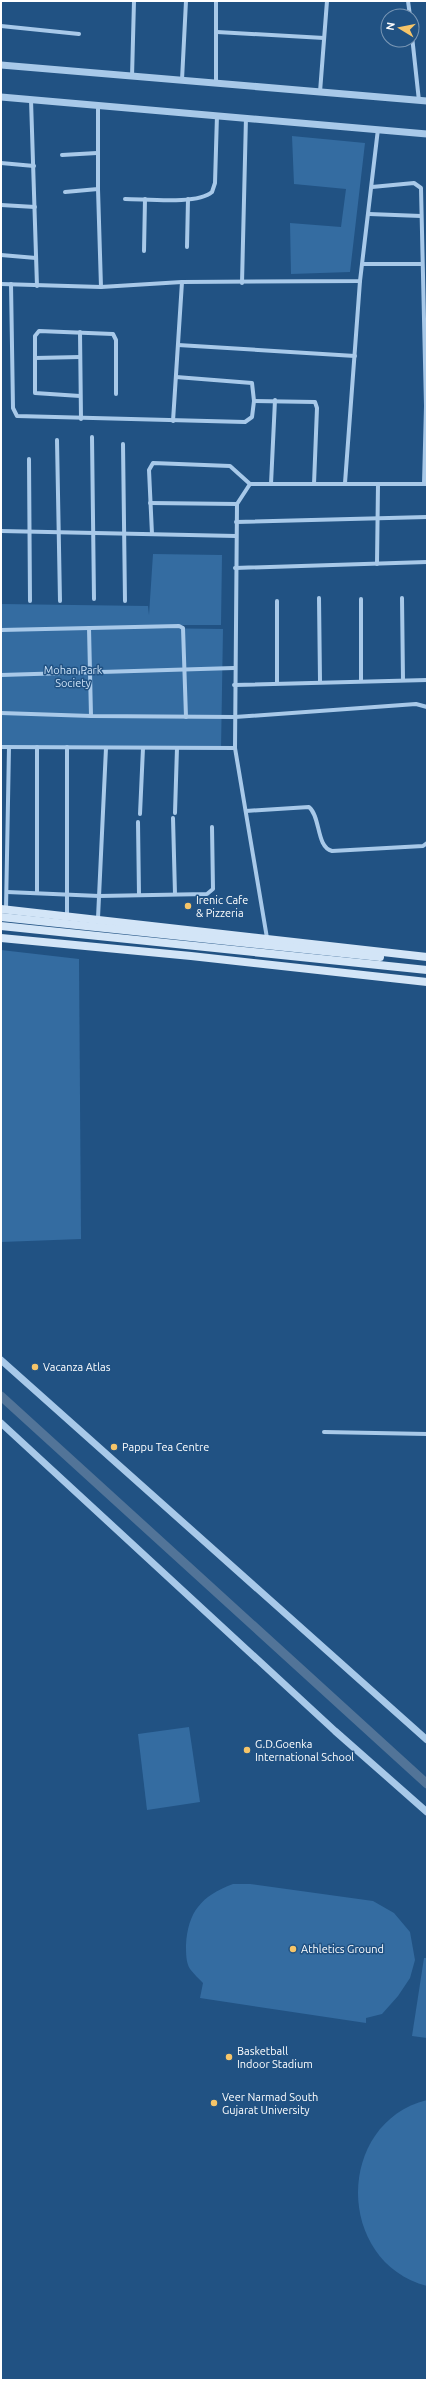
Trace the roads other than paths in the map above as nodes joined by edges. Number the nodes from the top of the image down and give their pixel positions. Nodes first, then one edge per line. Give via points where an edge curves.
1 (134, 1) edge
2 (186, 1) edge
3 (216, 1) edge
4 (327, 1) edge
5 (1, 26) edge
6 (217, 32) junction
7 (79, 34) dead end
8 (324, 38) junction
9 (413, 48) edge
10 (1, 65) edge
11 (132, 77) junction
12 (182, 81) junction
13 (216, 84) junction
14 (320, 94) junction
15 (1, 97) edge
16 (31, 100) junction
17 (419, 101) junction
18 (427, 101) edge
19 (98, 105) junction
20 (217, 115) junction
21 (246, 117) junction
22 (378, 129) junction
23 (427, 134) edge
24 (97, 153) junction
25 (62, 155) dead end
26 (1, 163) edge
27 (34, 166) junction
28 (372, 187) junction
29 (98, 189) junction
30 (65, 192) dead end
31 (125, 199) dead end
32 (145, 199) junction
33 (188, 199) junction
34 (1, 205) edge
35 (35, 207) junction
36 (369, 214) junction
37 (422, 216) junction
38 (422, 240) junction
39 (427, 240) edge
40 (187, 247) dead end
41 (144, 251) dead end
42 (1, 255) edge
43 (36, 258) junction
44 (363, 264) junction
45 (422, 264) junction
46 (360, 281) junction
47 (182, 282) junction
48 (242, 283) junction
49 (1, 284) edge
50 (11, 284) junction
51 (37, 286) junction
52 (101, 287) junction
53 (425, 293) edge
54 (80, 332) junction
55 (178, 345) junction
56 (425, 353) edge
57 (355, 356) junction
58 (80, 357) junction
59 (35, 358) junction
60 (176, 377) junction
61 (116, 394) dead end
62 (80, 396) junction
63 (275, 400) junction
64 (254, 401) junction
65 (426, 406) edge
66 (80, 419) junction
67 (173, 421) junction
68 (92, 437) dead end
69 (57, 440) dead end
70 (123, 444) dead end
71 (426, 452) edge
72 (29, 459) dead end
73 (345, 483) junction
74 (250, 484) junction
75 (271, 484) junction
76 (314, 484) junction
77 (378, 484) junction
78 (426, 484) edge
79 (150, 503) junction
80 (237, 504) junction
81 (427, 517) edge
82 (377, 518) junction
83 (236, 522) junction
84 (1, 531) edge
85 (30, 531) junction
86 (59, 531) junction
87 (94, 532) junction
88 (124, 533) junction
89 (152, 534) junction
90 (236, 536) junction
91 (427, 562) edge
92 (377, 564) junction
93 (236, 568) junction
94 (319, 598) dead end
95 (402, 598) dead end
96 (94, 599) dead end
97 (360, 599) dead end
98 (30, 601) dead end
99 (60, 601) dead end
100 (124, 601) dead end
101 (277, 601) dead end
102 (89, 628) junction
103 (1, 630) edge
104 (234, 668) junction
105 (185, 669) junction
106 (88, 673) junction
107 (1, 675) edge
108 (362, 680) junction
109 (403, 680) junction
110 (427, 680) edge
111 (320, 682) junction
112 (277, 683) junction
113 (234, 685) junction
114 (427, 708) edge
115 (1, 713) edge
116 (90, 716) junction
117 (186, 717) junction
118 (235, 717) junction
119 (1, 747) edge
120 (9, 747) junction
121 (37, 747) junction
122 (67, 747) junction
123 (106, 748) junction
124 (143, 748) junction
125 (177, 748) junction
126 (235, 748) junction
127 (246, 812) junction
128 (140, 814) dead end
129 (138, 822) dead end
130 (212, 828) dead end
131 (427, 843) edge
132 (7, 892) junction
133 (37, 893) junction
134 (175, 894) junction
135 (67, 895) junction
136 (139, 895) junction
137 (99, 896) junction
138 (4, 909) edge
139 (67, 916) junction
140 (1, 917) edge
141 (98, 918) junction
142 (1, 926) edge
143 (1, 938) edge
144 (267, 938) junction
145 (427, 957) edge
146 (427, 962) edge
147 (427, 970) edge
148 (427, 982) edge
149 (1, 1360) edge
150 (1, 1423) edge
151 (324, 1432) dead end
152 (427, 1434) edge
153 (427, 1740) edge
154 (427, 1812) edge

1 - 11 street
2 - 12 street
3 - 6 street
4 - 8 street
5 - 7 street
6 - 8 street
6 - 13 street
8 - 14 street
9 - 17 street
10 - 11 street
11 - 12 street
12 - 13 street
13 - 14 street
14 - 17 street
15 - 16 street
16 - 19 street
16 - 27 street
17 - 18 street
19 - 20 street
19 - 24 street
20 - 21 street
20 - 33 street via 214,188 207,196
21 - 22 street
21 - 48 street
22 - 23 street
22 - 28 street
24 - 25 street
24 - 29 street
26 - 27 street
27 - 35 street
28 - 36 street
28 - 37 street via 418,185 421,192
29 - 30 street
29 - 52 street
31 - 32 street
32 - 33 street
32 - 41 street
33 - 40 street
34 - 35 street
35 - 43 street
36 - 37 street
36 - 44 street
37 - 38 street
38 - 39 street
38 - 45 street
42 - 43 street
43 - 51 street
44 - 45 street
44 - 46 street
45 - 53 street
46 - 48 street
46 - 57 street
47 - 48 street
47 - 52 street
47 - 55 street
49 - 50 street
50 - 51 street
50 - 66 street via 14,413 22,418
51 - 52 street
53 - 56 street
54 - 58 street
54 - 59 street via 39,331 35,336
54 - 61 street via 106,332 115,336
55 - 57 street
55 - 60 street
56 - 65 street
57 - 73 street
58 - 59 street
58 - 62 street
59 - 62 street via 35,393
60 - 64 street via 249,382 254,385
60 - 67 street
62 - 66 street
63 - 64 street
63 - 75 street
63 - 76 street via 312,401 317,404
64 - 67 street via 252,417 246,422
65 - 71 street
66 - 67 street
68 - 87 street
69 - 86 street
70 - 88 street
71 - 78 street
72 - 85 street
73 - 76 street
73 - 77 street
74 - 75 street
74 - 79 street via 230,466 156,462 149,470
74 - 80 street
75 - 76 street
77 - 78 street
77 - 82 street
79 - 80 street
79 - 89 street
80 - 83 street
81 - 82 street
82 - 83 street
82 - 92 street
83 - 90 street
84 - 85 street
85 - 86 street
85 - 98 street
86 - 87 street
86 - 99 street
87 - 88 street
87 - 96 street
88 - 89 street
88 - 100 street
89 - 90 street
90 - 93 street
91 - 92 street
92 - 93 street
93 - 104 street
94 - 111 street
95 - 109 street
97 - 108 street
101 - 112 street
102 - 103 street
102 - 105 street via 183,628
102 - 106 street
104 - 105 street
104 - 113 street
105 - 106 street
105 - 117 street
106 - 107 street
106 - 116 street
108 - 109 street
108 - 111 street
109 - 110 street
111 - 112 street
112 - 113 street
113 - 118 street
114 - 118 street via 416,704
115 - 116 street
116 - 117 street
117 - 118 street
118 - 126 street
119 - 120 street
120 - 121 street
120 - 132 street
121 - 122 street
121 - 133 street
122 - 123 street
122 - 135 street
123 - 124 street
123 - 137 street
124 - 125 street
124 - 128 street
125 - 126 street
125 - 134 street via 174,815
126 - 127 street
127 - 131 street via 310,808 316,817 324,845 332,851 423,846
127 - 144 street
129 - 136 street
130 - 134 street via 213,889 207,894
132 - 133 street
132 - 138 street
133 - 135 street
134 - 136 street
135 - 137 street
135 - 139 street
136 - 137 street
137 - 141 street
138 - 139 main road
139 - 141 main road
140 - 146 main road
141 - 144 main road
142 - 147 main road
143 - 148 main road
144 - 145 main road
149 - 153 street
150 - 154 street via 335,1731
151 - 152 street

